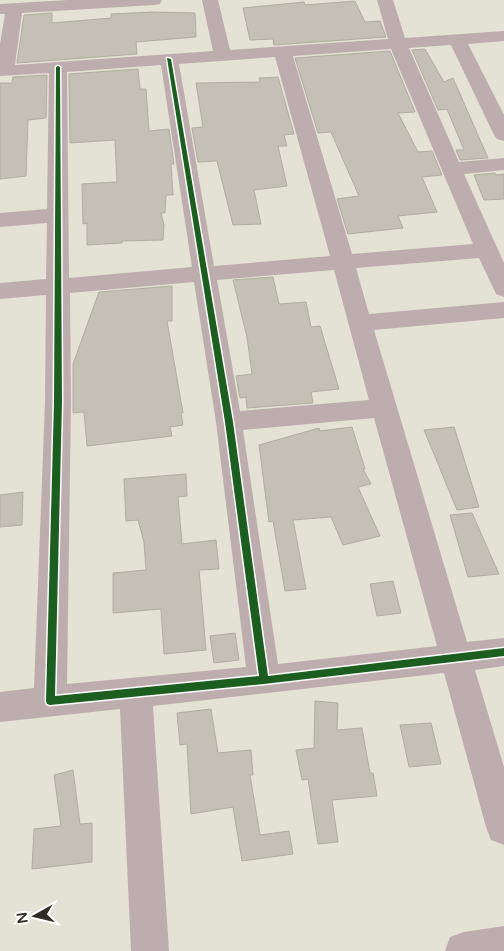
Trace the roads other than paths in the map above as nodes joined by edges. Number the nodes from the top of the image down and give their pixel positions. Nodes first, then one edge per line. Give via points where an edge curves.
1 (154, 0) edge
2 (210, 0) edge
3 (385, 0) edge
4 (61, 2) edge
5 (7, 9) edge
6 (504, 36) edge
7 (457, 39) junction
8 (398, 44) junction
9 (283, 53) junction
10 (223, 56) junction
11 (169, 59) junction
12 (58, 67) junction
13 (3, 70) edge
14 (504, 135) edge
15 (504, 164) edge
16 (451, 169) junction
17 (59, 215) junction
18 (0, 220) edge
19 (486, 250) junction
20 (342, 262) junction
21 (204, 274) junction
22 (58, 286) junction
23 (504, 289) edge
24 (0, 291) edge
25 (504, 310) edge
26 (360, 323) junction
27 (385, 408) junction
28 (229, 422) junction
29 (504, 652) edge
30 (455, 658) junction
31 (264, 680) junction
32 (136, 692) junction
33 (50, 701) junction
34 (0, 707) edge
35 (504, 826) edge
36 (504, 945) edge
37 (150, 951) edge
38 (464, 951) edge

1 - 4 street
2 - 10 street
3 - 8 street
4 - 5 street
5 - 13 street
6 - 7 street
7 - 8 street
7 - 14 street
8 - 9 street
8 - 16 street
9 - 10 street
9 - 20 street
10 - 11 street
11 - 12 street
11 - 21 street
12 - 13 street
12 - 17 street
15 - 16 street
16 - 19 street
17 - 18 street
17 - 22 street
19 - 20 street
19 - 23 street
20 - 21 street
20 - 26 street
21 - 22 street
21 - 28 street
22 - 24 street
22 - 33 street
25 - 26 street
26 - 27 street
27 - 28 street
27 - 30 street
28 - 31 street
29 - 30 street
30 - 31 street
30 - 35 street
31 - 32 street
32 - 33 street
32 - 37 street
33 - 34 street
36 - 38 street

